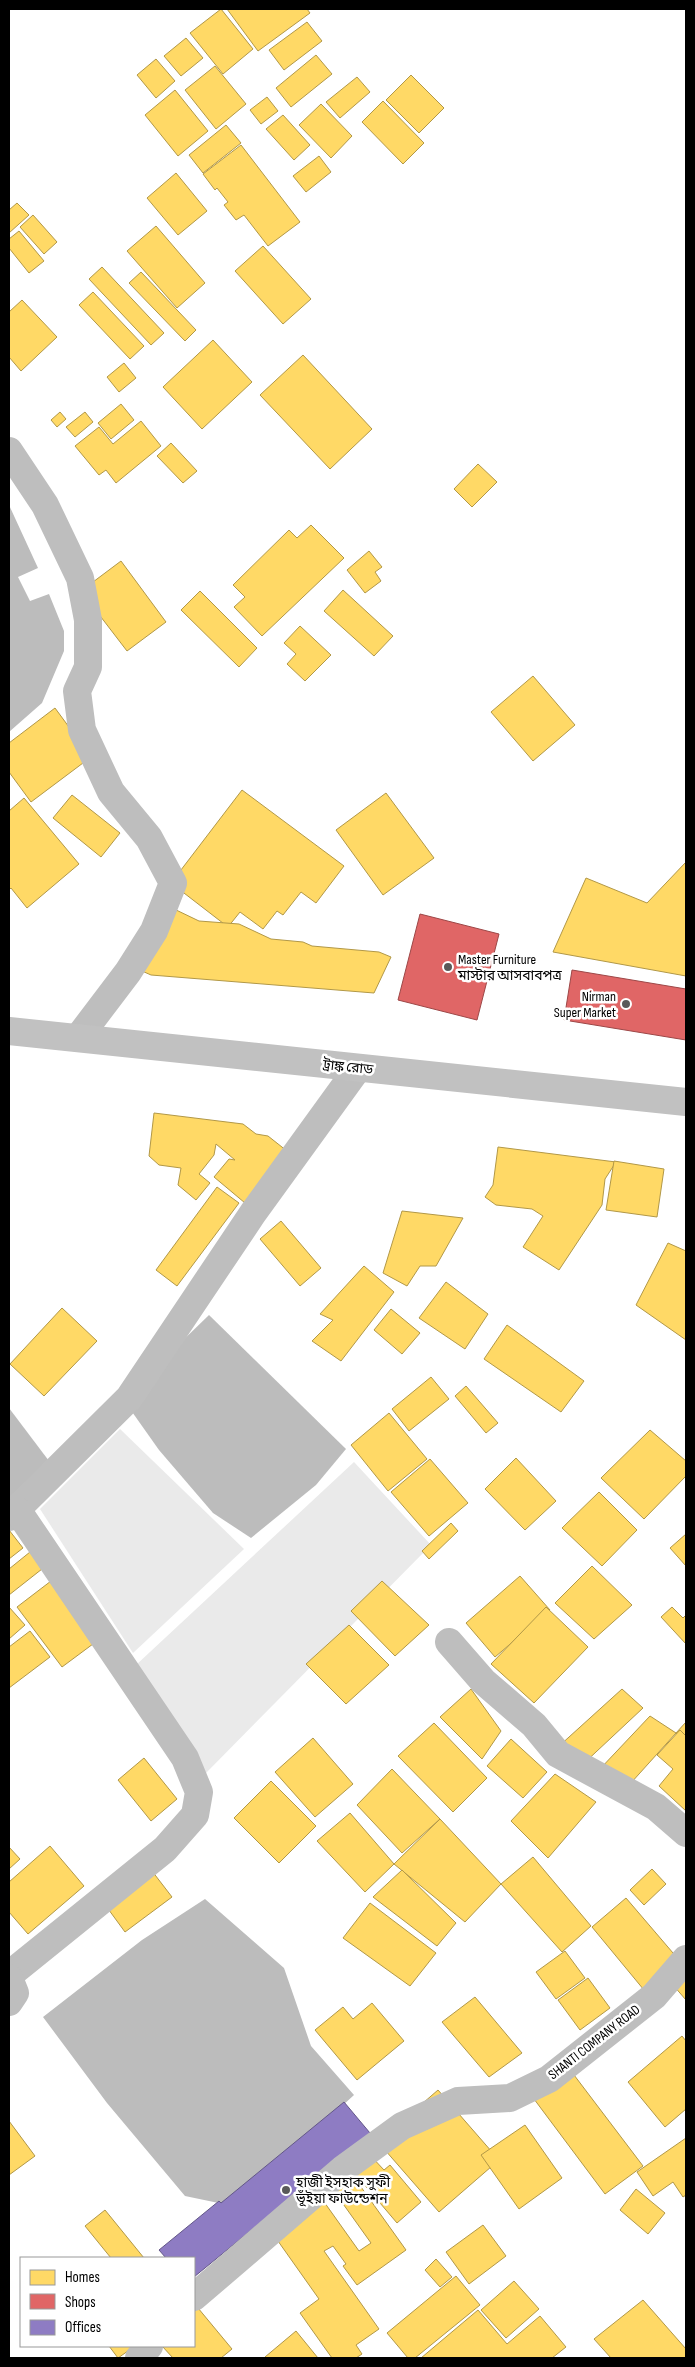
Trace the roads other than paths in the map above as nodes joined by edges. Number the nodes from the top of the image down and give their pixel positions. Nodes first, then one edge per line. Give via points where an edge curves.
1 (9, 451) edge
2 (9, 1031) edge
3 (78, 1038) junction
4 (358, 1068) junction
5 (686, 1102) edge
6 (13, 1514) edge
7 (449, 1642) dead end
8 (686, 1833) edge
9 (686, 1958) edge
10 (9, 1976) edge
11 (9, 2002) edge
12 (195, 2297) edge
13 (148, 2347) edge
14 (139, 2358) edge

1 - 3 street via 45,505 80,578 88,620 88,668 78,691 82,730 111,792 149,838 173,883 154,931 128,972
2 - 3 main road, ট্রাঙ্ক রোড
3 - 4 main road, ট্রাঙ্ক রোড
4 - 5 main road, ট্রাঙ্ক রোড
4 - 6 street via 253,1213 129,1398
6 - 10 street via 185,1758 199,1792 195,1815 165,1849
7 - 8 street via 483,1681 534,1726 558,1754 656,1807
9 - 12 street, SHANTI COMPANY ROAD via 654,1996 549,2079 510,2098 458,2101 402,2126 343,2169
10 - 11 street via 15,1993
13 - 14 street

